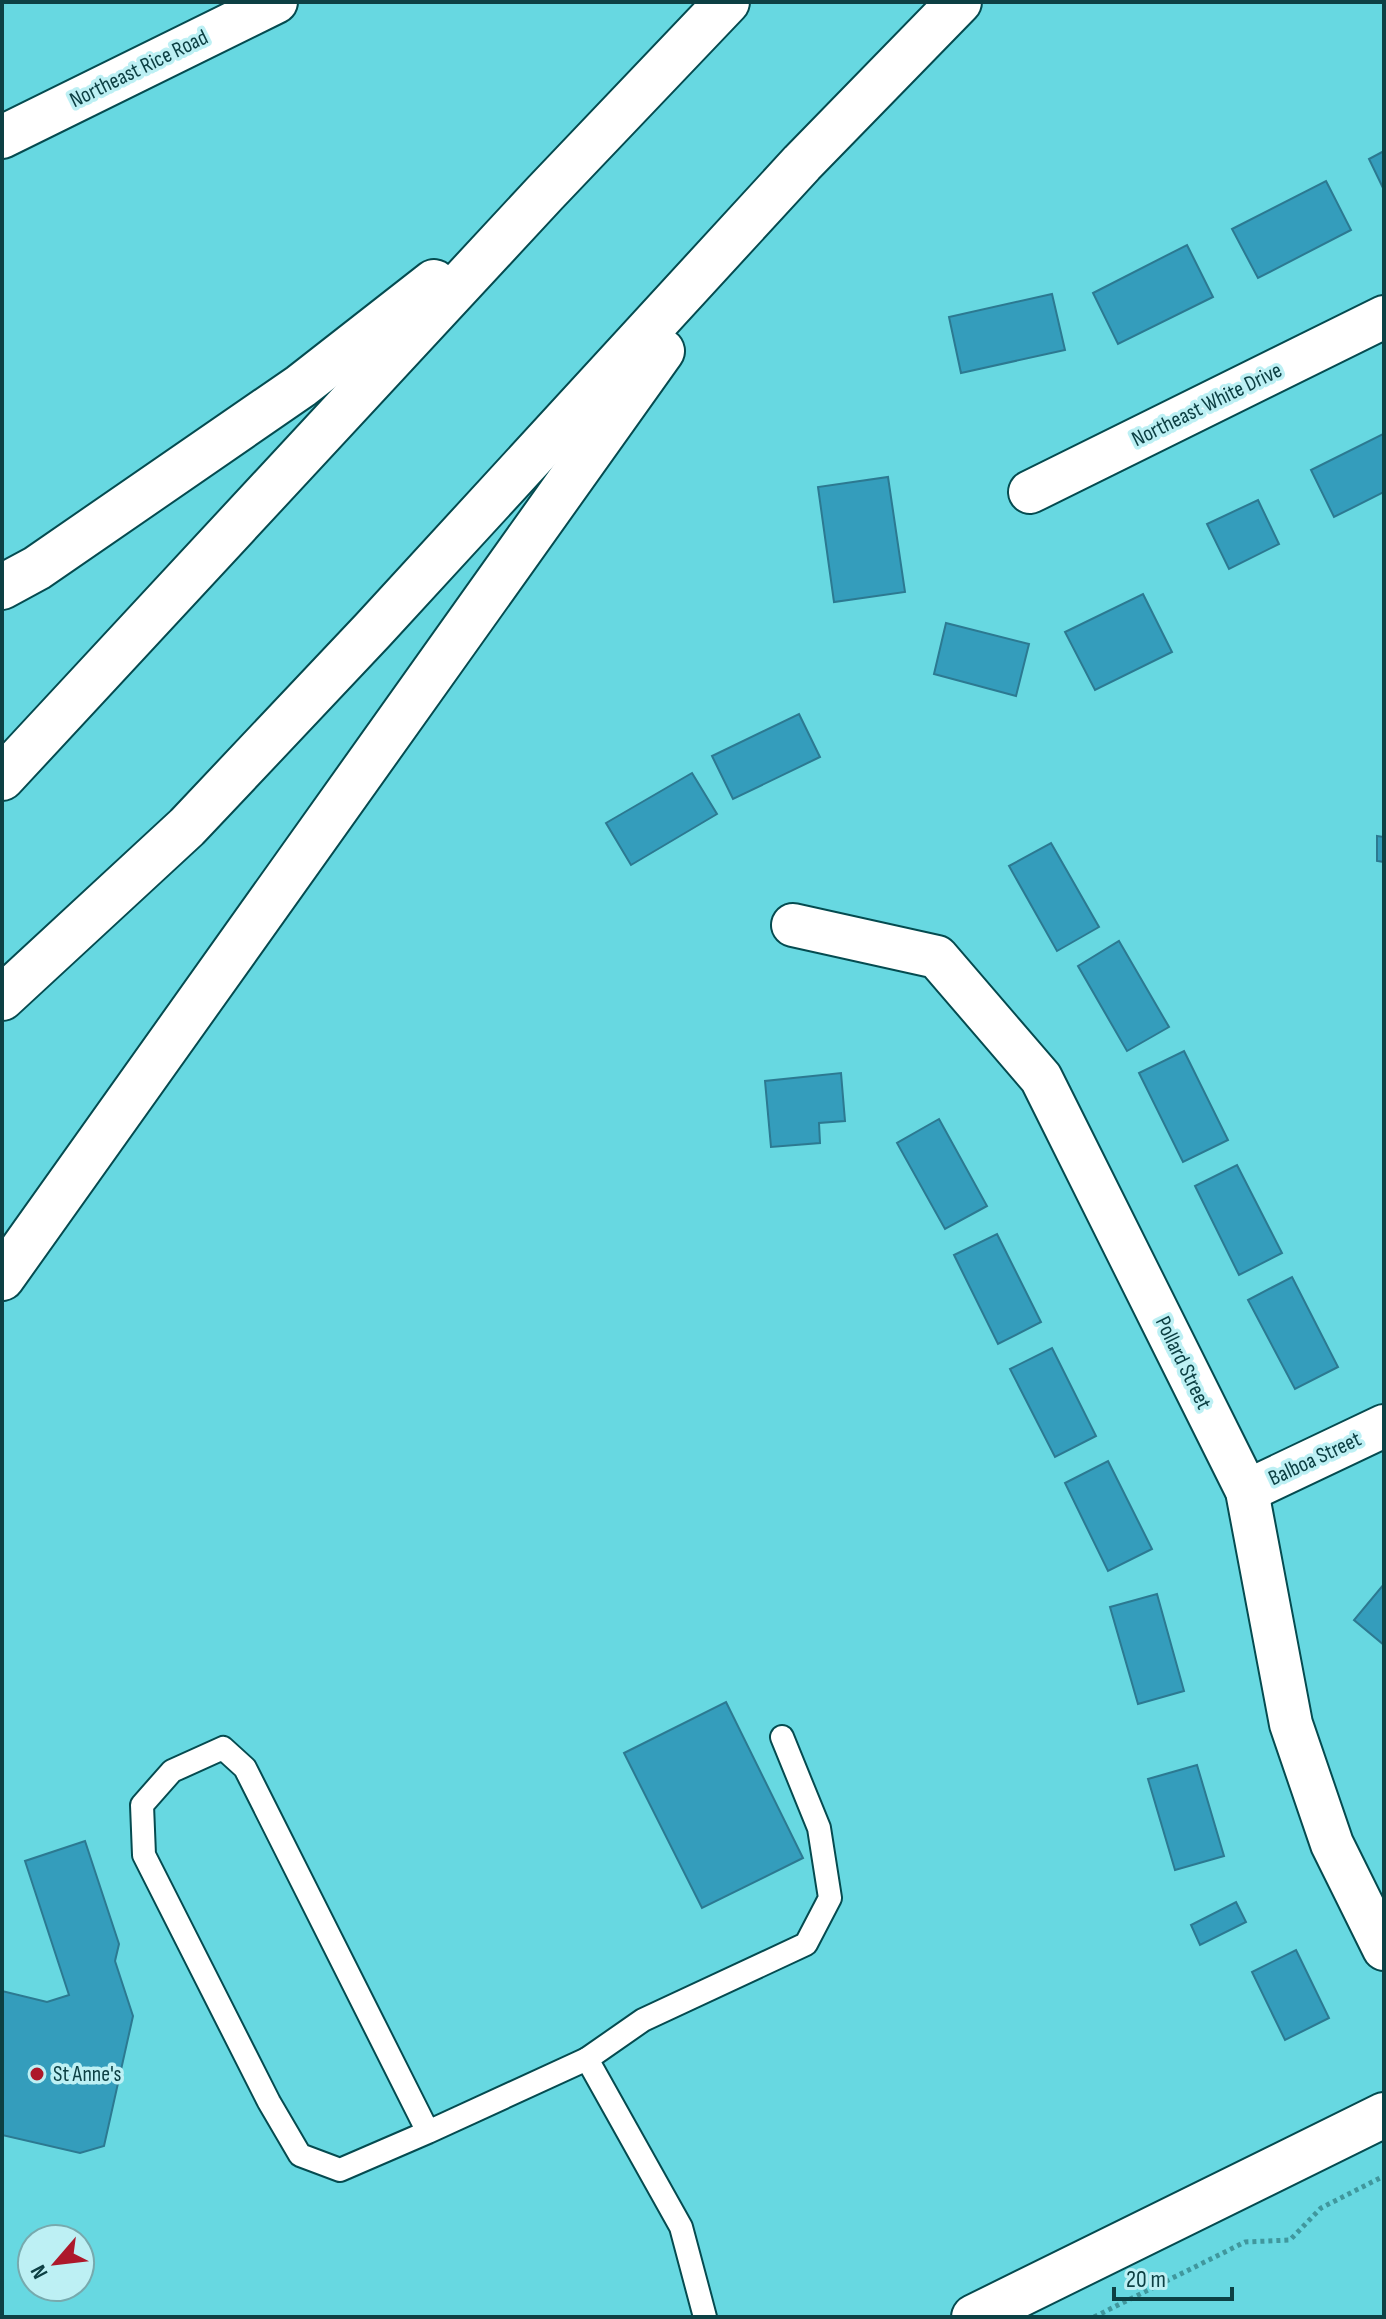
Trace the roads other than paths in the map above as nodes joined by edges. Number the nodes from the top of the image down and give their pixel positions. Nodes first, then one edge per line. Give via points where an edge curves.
1 (276, 2) edge
2 (727, 2) edge
3 (959, 2) edge
4 (2, 137) edge
5 (802, 163) junction
6 (545, 193) junction
7 (1384, 317) edge
8 (1030, 492) dead end
9 (2, 587) edge
10 (2, 778) edge
11 (793, 925) dead end
12 (2, 998) edge
13 (2, 1278) edge
14 (1384, 1426) edge
15 (1247, 1491) junction
16 (782, 1737) dead end
17 (1384, 1949) edge
18 (587, 2059) junction
19 (1384, 2115) edge
20 (428, 2132) junction
21 (705, 2317) edge
22 (974, 2317) edge

1 - 4 street, Northeast Rice Road
2 - 6 main road
3 - 5 main road
5 - 12 main road via 187,827
5 - 13 main road via 636,386
6 - 9 main road via 301,386
6 - 10 main road
7 - 8 street, Northeast White Drive
11 - 15 street, Pollard Street via 937,957 1041,1078
14 - 15 street, Balboa Street
15 - 17 street, Pollard Street via 1291,1724 1332,1844
16 - 18 lane via 819,1828 830,1898 806,1944 643,2020
18 - 20 lane
18 - 21 lane via 681,2227
19 - 22 main road
20 - 20 lane via 340,2170 300,2155 144,1855 142,1805 172,1771 223,1748 245,1768

